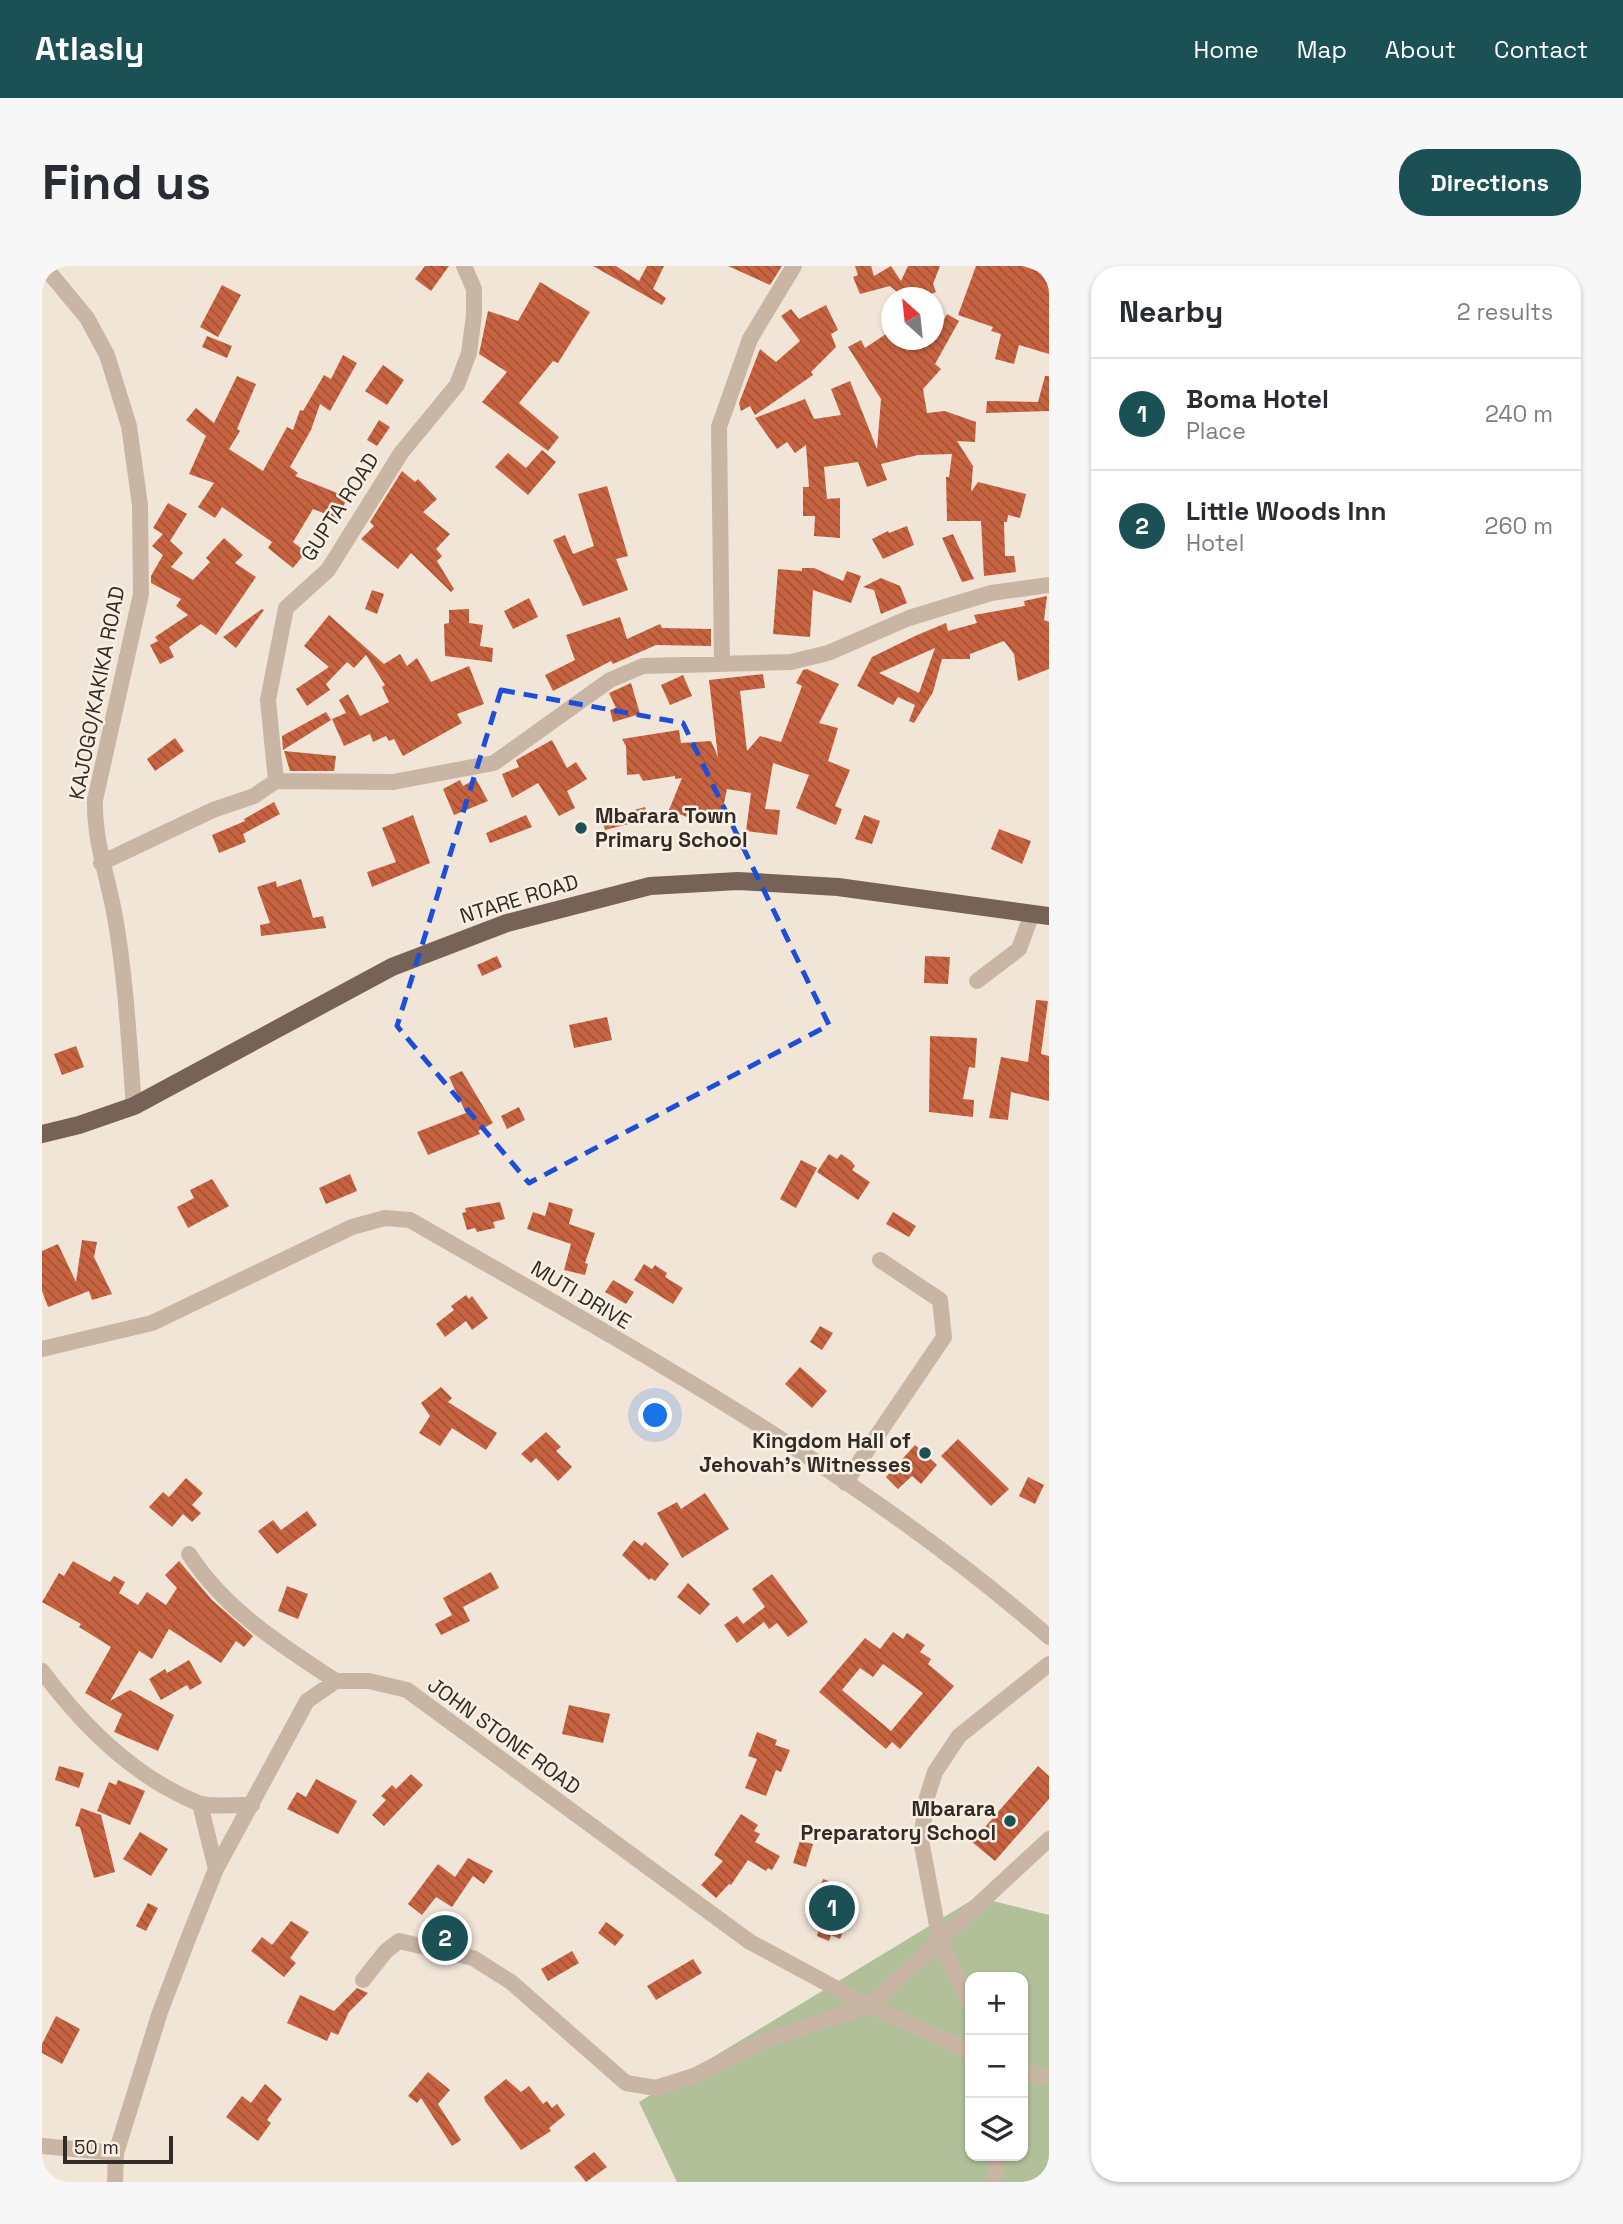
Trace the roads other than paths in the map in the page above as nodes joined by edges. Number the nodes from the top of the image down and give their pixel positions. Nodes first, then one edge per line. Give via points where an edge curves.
1 (44, 266) edge
2 (464, 266) edge
3 (794, 266) edge
4 (1049, 585) edge
5 (722, 664) junction
6 (276, 781) junction
7 (100, 863) junction
8 (1041, 915) edge
9 (977, 981) dead end
10 (134, 1106) junction
11 (42, 1134) edge
12 (880, 1259) dead end
13 (42, 1349) edge
14 (845, 1483) junction
15 (189, 1554) dead end
16 (1049, 1637) edge
17 (1049, 1664) edge
18 (42, 1671) edge
19 (336, 1681) junction
20 (200, 1804) junction
21 (252, 1805) junction
22 (1049, 1839) edge
23 (216, 1869) junction
24 (940, 1942) junction
25 (363, 1980) dead end
26 (965, 1994) edge
27 (869, 2006) junction
28 (965, 2049) edge
29 (1028, 2073) edge
30 (1049, 2077) edge
31 (42, 2146) edge
32 (116, 2153) junction
33 (997, 2161) edge
34 (115, 2182) edge
35 (996, 2182) edge

1 - 7 street, KAJOGO/KAKIKA ROAD via 87,318 107,355 130,426 140,505 141,594 95,800
2 - 6 street, GUPTA ROAD via 474,289 474,315 470,353 457,384 401,453 328,570 286,608 268,700
3 - 5 street via 750,339 719,427
4 - 5 street via 991,593 909,618 828,653 791,662
5 - 6 street via 643,666 610,680 494,763 393,782
6 - 7 street via 254,796
7 - 10 street, KAJOGO/KAKIKA ROAD via 115,915
8 - 9 street via 1019,949
8 - 10 main road, NTARE ROAD via 838,887 738,881 650,886 507,923 392,967
10 - 11 main road, NTARE ROAD
12 - 14 street via 940,1300 944,1337
13 - 14 street, MUTI DRIVE via 152,1323 352,1227 385,1218 410,1220 585,1321
14 - 16 street, MUTI DRIVE via 989,1585
15 - 19 street via 204,1578 264,1632
17 - 24 street via 959,1736 935,1772 921,1840
18 - 20 street via 73,1713 114,1750
19 - 21 street via 307,1701
19 - 27 street, JOHN STONE ROAD via 369,1681 407,1690 750,1942
20 - 21 street
20 - 23 street
21 - 23 street
22 - 24 street
23 - 32 street via 160,2012
24 - 26 street
24 - 27 street
25 - 27 street via 399,1941 473,1958 511,1982 626,2083 640,2088 694,2076 768,2039
27 - 28 street, JOHN STONE ROAD
29 - 30 street
31 - 32 street
32 - 34 street
33 - 35 street

